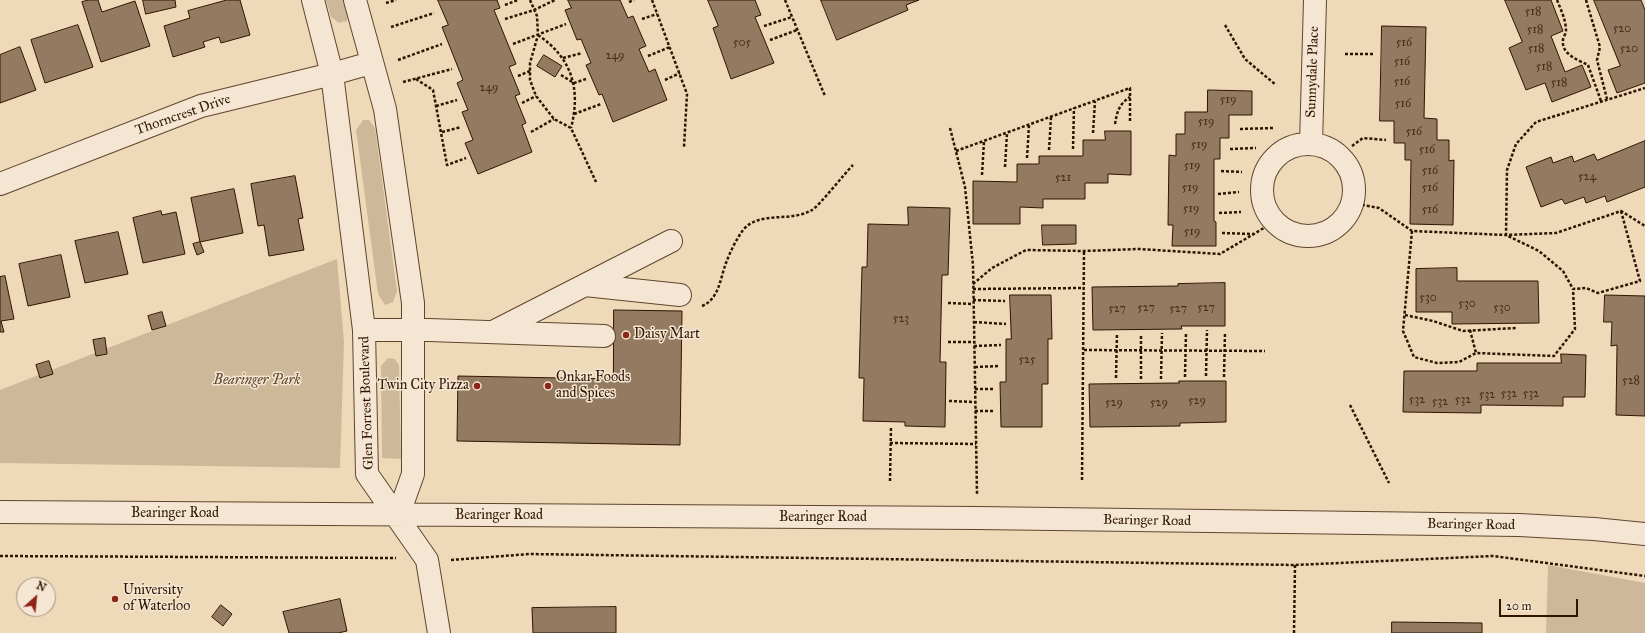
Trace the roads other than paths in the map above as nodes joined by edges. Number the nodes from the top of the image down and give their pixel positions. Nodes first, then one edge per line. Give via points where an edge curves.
1 (313, 0) edge
2 (355, 0) edge
3 (1315, 0) edge
4 (371, 63) junction
5 (332, 74) junction
6 (1311, 144) junction
7 (0, 184) edge
8 (671, 241) dead end
9 (585, 285) junction
10 (680, 295) road end
11 (364, 330) junction
12 (413, 330) junction
13 (492, 332) junction
14 (604, 336) dead end
15 (0, 512) edge
16 (398, 516) junction
17 (1645, 534) edge
18 (439, 633) edge

1 - 5 street, Glen Forrest Boulevard
2 - 4 street
3 - 6 street, Sunnydale Place
4 - 5 street, Thorncrest Drive
4 - 12 street via 385,108 413,303
5 - 7 street, Thorncrest Drive via 190,109
5 - 11 street, Glen Forrest Boulevard
6 - 6 street via 1294,146 1279,154 1269,166 1263,181 1262,196 1274,222 1288,232 1310,236 1332,230 1344,219 1352,203 1354,187 1349,169 1339,156
8 - 9 street
9 - 10 street
9 - 13 street
11 - 12 street
11 - 16 street, Glen Forrest Boulevard via 367,474
12 - 13 street
12 - 16 street via 413,474
13 - 14 street
15 - 16 street, Bearinger Road
16 - 17 street, Bearinger Road via 977,518 1519,525
16 - 18 street, Glen Forrest Boulevard via 426,560

